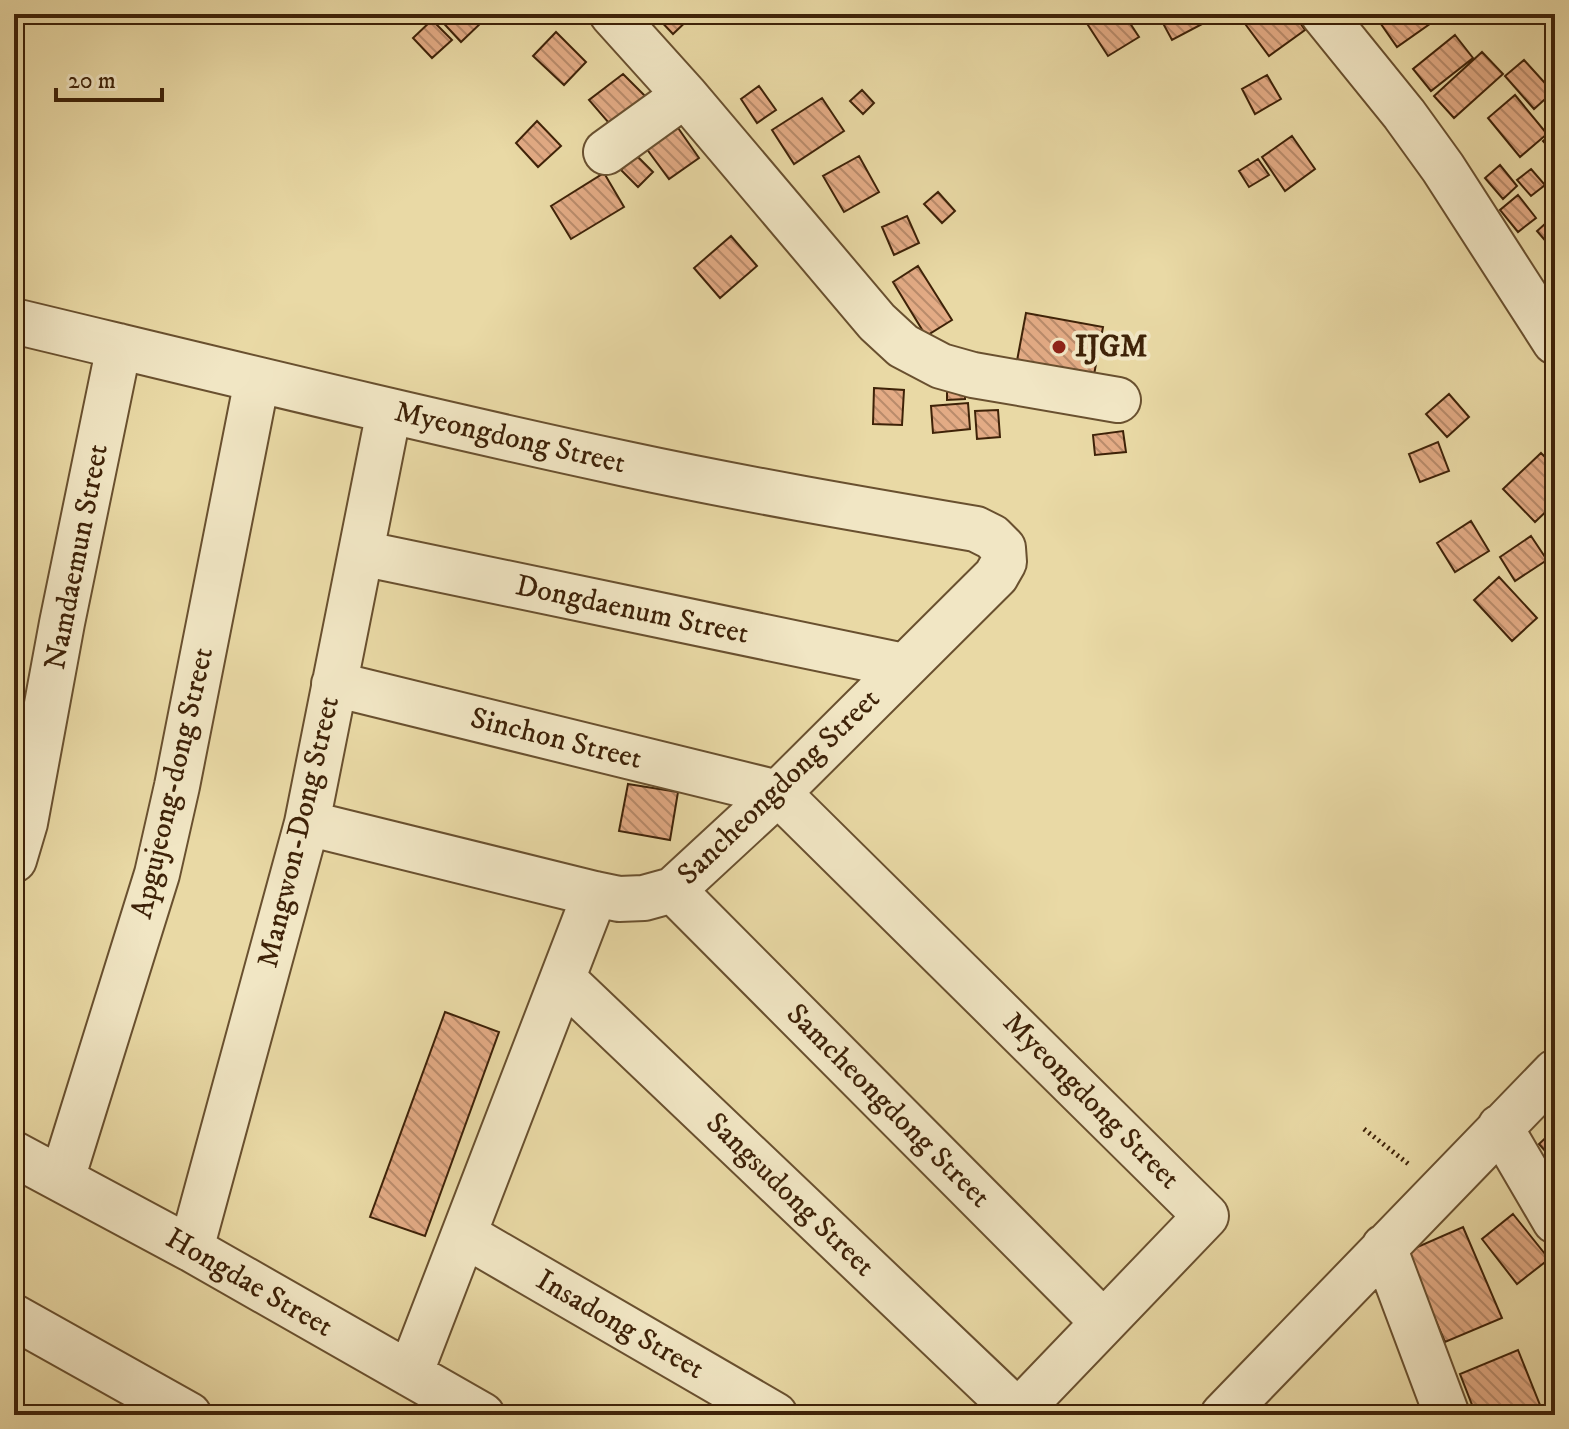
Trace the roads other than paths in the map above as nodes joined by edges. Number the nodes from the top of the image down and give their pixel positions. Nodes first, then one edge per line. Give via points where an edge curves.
1 (612, 14) edge
2 (1323, 14) edge
3 (685, 95) junction
4 (606, 152) dead end
5 (14, 321) edge
6 (1555, 342) edge
7 (119, 346) junction
8 (257, 380) junction
9 (1118, 400) dead end
10 (389, 411) junction
11 (1003, 548) joint
12 (361, 553) junction
13 (904, 666) junction
14 (334, 684) junction
15 (778, 793) junction
16 (307, 823) junction
17 (14, 860) edge
18 (673, 890) junction
19 (595, 894) junction
20 (563, 979) junction
21 (1555, 1072) edge
22 (1500, 1127) junction
23 (14, 1154) edge
24 (62, 1179) junction
25 (1555, 1221) edge
26 (465, 1235) junction
27 (1384, 1247) junction
28 (191, 1249) junction
29 (14, 1317) edge
30 (1103, 1322) junction
31 (410, 1374) junction
32 (1016, 1414) edge
33 (189, 1415) edge
34 (482, 1415) edge
35 (775, 1415) edge
36 (1223, 1415) edge
37 (1447, 1415) edge

1 - 3 street
2 - 6 street via 1443,168
3 - 4 street
3 - 9 street via 903,346 973,375
5 - 7 street, Myeongdong Street
7 - 8 street, Myeongdong Street
7 - 17 street, Namdaemun Street
8 - 10 street, Myeongdong Street
8 - 24 street, Apgujeong-dong Street via 157,874
10 - 11 street, Myeongdong Street via 750,489 976,529
10 - 12 street, Mangwon-Dong Street
11 - 13 street, Sancheongdong Street via 1004,562 996,576
12 - 13 street, Dongdaenum Street
12 - 14 street, Mangwon-Dong Street
13 - 15 street, Sancheongdong Street
14 - 15 street, Sinchon Street
14 - 16 street, Mangwon-Dong Street
15 - 18 street, Sancheongdong Street
15 - 30 street, Myeongdong Street via 1206,1216
16 - 19 street, Sancheongdong Street
16 - 28 street, Mangwon-Dong Street
18 - 19 street, Sancheongdong Street via 644,898
18 - 30 street, Samcheongdong Street
19 - 20 street
20 - 26 street
20 - 32 street, Sangsudong Street
21 - 22 street
22 - 25 street
22 - 27 street
23 - 24 street, Hongdae Street
24 - 28 street, Hongdae Street
26 - 31 street
26 - 35 street, Insadong Street
27 - 36 street
27 - 37 street
28 - 31 street, Hongdae Street
29 - 33 street
30 - 32 street, Myeongdong Street
31 - 34 street, Hongdae Street

